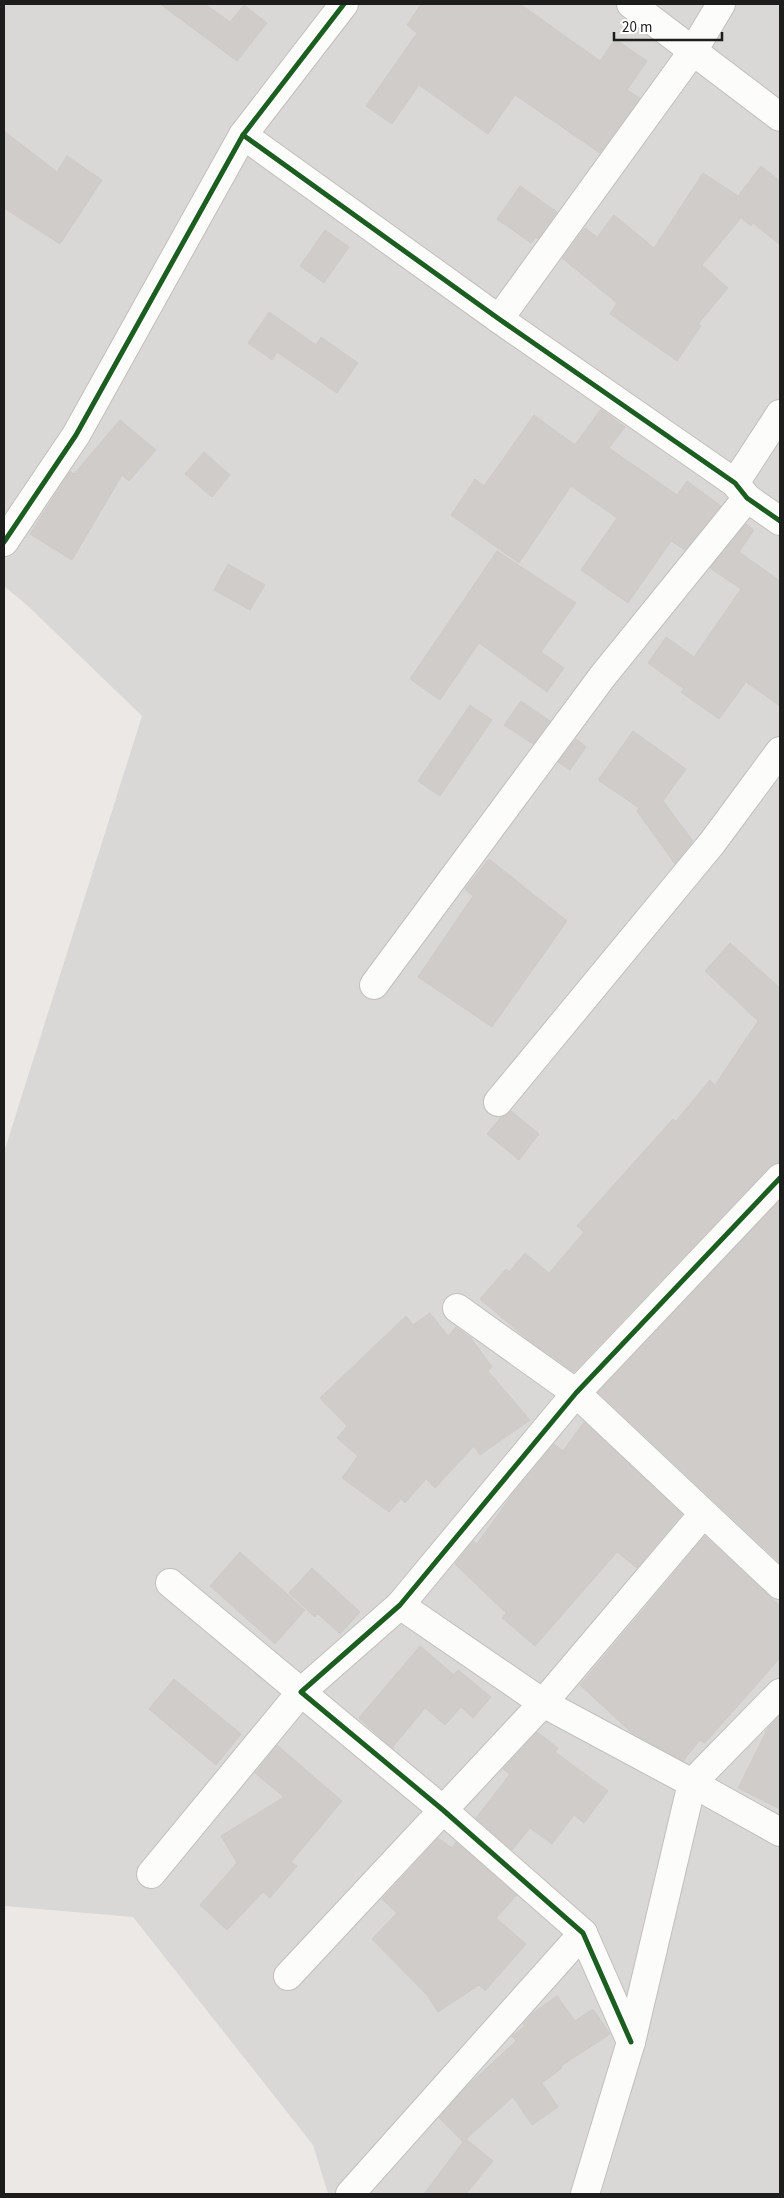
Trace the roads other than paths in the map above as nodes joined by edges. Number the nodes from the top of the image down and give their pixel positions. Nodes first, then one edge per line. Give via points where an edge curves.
1 (344, 4) edge
2 (632, 4) edge
3 (721, 4) edge
4 (693, 51) junction
5 (780, 117) edge
6 (243, 135) junction
7 (499, 319) junction
8 (780, 414) edge
9 (741, 491) junction
10 (780, 521) edge
11 (4, 542) edge
12 (780, 751) edge
13 (374, 984) dead end
14 (498, 1102) dead end
15 (780, 1178) edge
16 (457, 1308) dead end
17 (576, 1393) junction
18 (703, 1514) junction
19 (170, 1583) dead end
20 (780, 1585) edge
21 (400, 1605) junction
22 (301, 1692) junction
23 (780, 1693) edge
24 (543, 1703) junction
25 (692, 1783) junction
26 (443, 1810) junction
27 (780, 1832) edge
28 (151, 1874) dead end
29 (583, 1933) junction
30 (288, 1976) dead end
31 (631, 2042) junction
32 (350, 2194) edge
33 (585, 2194) edge

1 - 6 street
2 - 4 street
3 - 4 street
4 - 5 street
4 - 7 street
6 - 7 street
6 - 11 street via 76,435
7 - 9 street
8 - 9 street
9 - 10 street
9 - 13 street
12 - 14 street via 712,843
15 - 17 street
16 - 17 street
17 - 18 street
17 - 21 street
18 - 20 street
18 - 24 street
19 - 22 street
21 - 22 street
21 - 24 street
22 - 26 street
22 - 28 street
23 - 25 street
24 - 25 street
24 - 26 street
25 - 27 street
25 - 31 street
26 - 29 street
26 - 30 street
29 - 31 street
29 - 32 street
31 - 33 street

